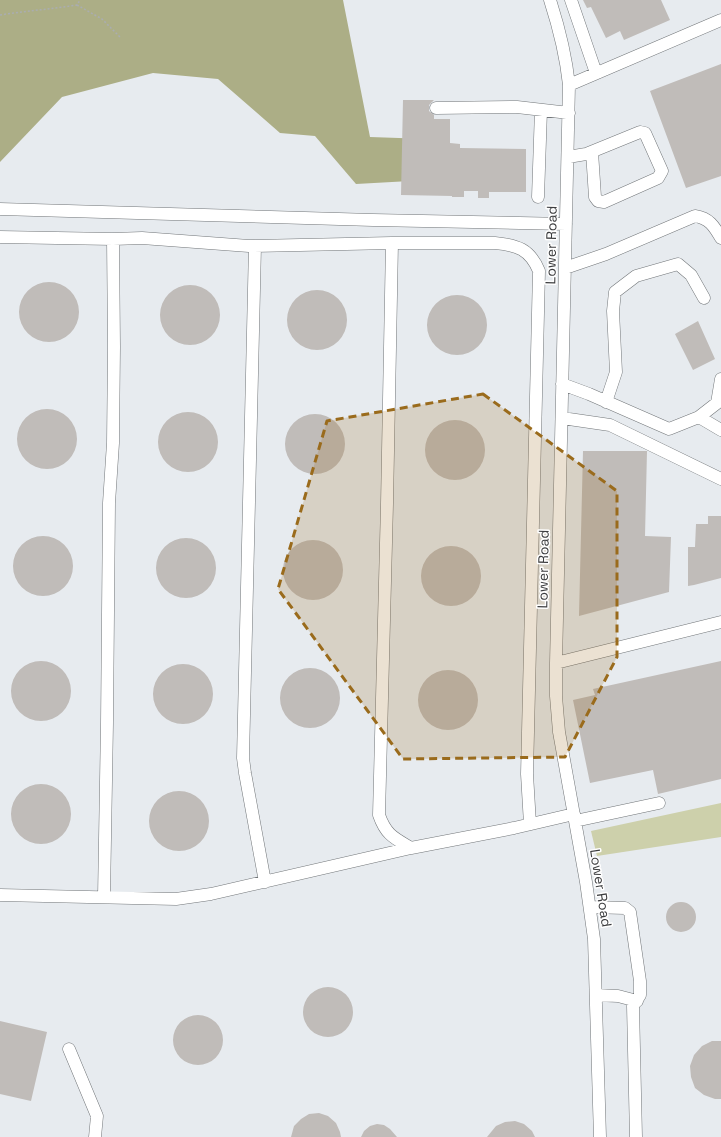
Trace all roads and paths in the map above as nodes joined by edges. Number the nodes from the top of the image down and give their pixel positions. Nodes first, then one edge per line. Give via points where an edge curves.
1 (80, 0) edge
2 (550, 0) edge
3 (571, 0) edge
4 (77, 6) junction
5 (0, 15) edge
6 (721, 20) edge
7 (120, 37) dead end
8 (596, 73) junction
9 (568, 85) junction
10 (436, 108) dead end
11 (541, 110) junction
12 (569, 112) junction
13 (592, 152) junction
14 (568, 157) junction
15 (538, 197) dead end
16 (0, 209) edge
17 (566, 224) junction
18 (717, 224) edge
19 (0, 237) edge
20 (721, 238) edge
21 (113, 239) junction
22 (392, 243) junction
23 (255, 246) junction
24 (565, 268) junction
25 (704, 298) dead end
26 (721, 379) edge
27 (562, 384) junction
28 (606, 402) junction
29 (699, 417) junction
30 (562, 418) junction
31 (721, 430) edge
32 (721, 479) edge
33 (721, 622) edge
34 (556, 663) junction
35 (659, 803) dead end
36 (574, 817) junction
37 (530, 824) junction
38 (411, 848) junction
39 (265, 882) junction
40 (0, 895) edge
41 (104, 897) junction
42 (590, 907) junction
43 (596, 995) junction
44 (637, 1000) junction
45 (70, 1049) dead end
46 (95, 1137) edge
47 (600, 1137) edge
48 (636, 1137) edge

1 - 4 path
2 - 9 street, Lower Road via 562,42
3 - 8 street
4 - 5 path
4 - 7 path via 102,19
6 - 8 street
8 - 9 street
9 - 12 street, Lower Road
10 - 11 street via 517,107
11 - 12 street
11 - 15 street
12 - 14 street, Lower Road
13 - 13 street via 640,132 645,133 662,171 658,178 604,202 598,201 595,197
13 - 14 street
14 - 17 street, Lower Road
16 - 17 street
17 - 24 street, Lower Road
18 - 20 street
18 - 24 street via 695,216 606,254
19 - 21 street
21 - 23 street via 142,238
21 - 41 street via 114,371 109,503
22 - 23 street
22 - 37 street via 511,245 535,260 539,271 527,774
22 - 38 street via 379,815 391,836
23 - 39 street via 243,758
24 - 27 street, Lower Road
25 - 28 street via 691,275 678,264 636,276 615,292 613,311 616,372
26 - 29 street via 717,403
27 - 28 street
27 - 30 street, Lower Road
28 - 29 street via 669,429
29 - 31 street
30 - 32 street via 610,425
30 - 34 street, Lower Road
33 - 34 street
34 - 36 street, Lower Road via 559,732
35 - 36 street
36 - 37 street
36 - 42 street, Lower Road
37 - 38 street
38 - 39 street
39 - 41 street via 191,898
40 - 41 street
42 - 43 street, Lower Road
42 - 44 street via 625,908 630,912 640,981 640,995
43 - 44 street
43 - 47 street, Lower Road
44 - 48 street via 633,1006
45 - 46 street via 98,1116

